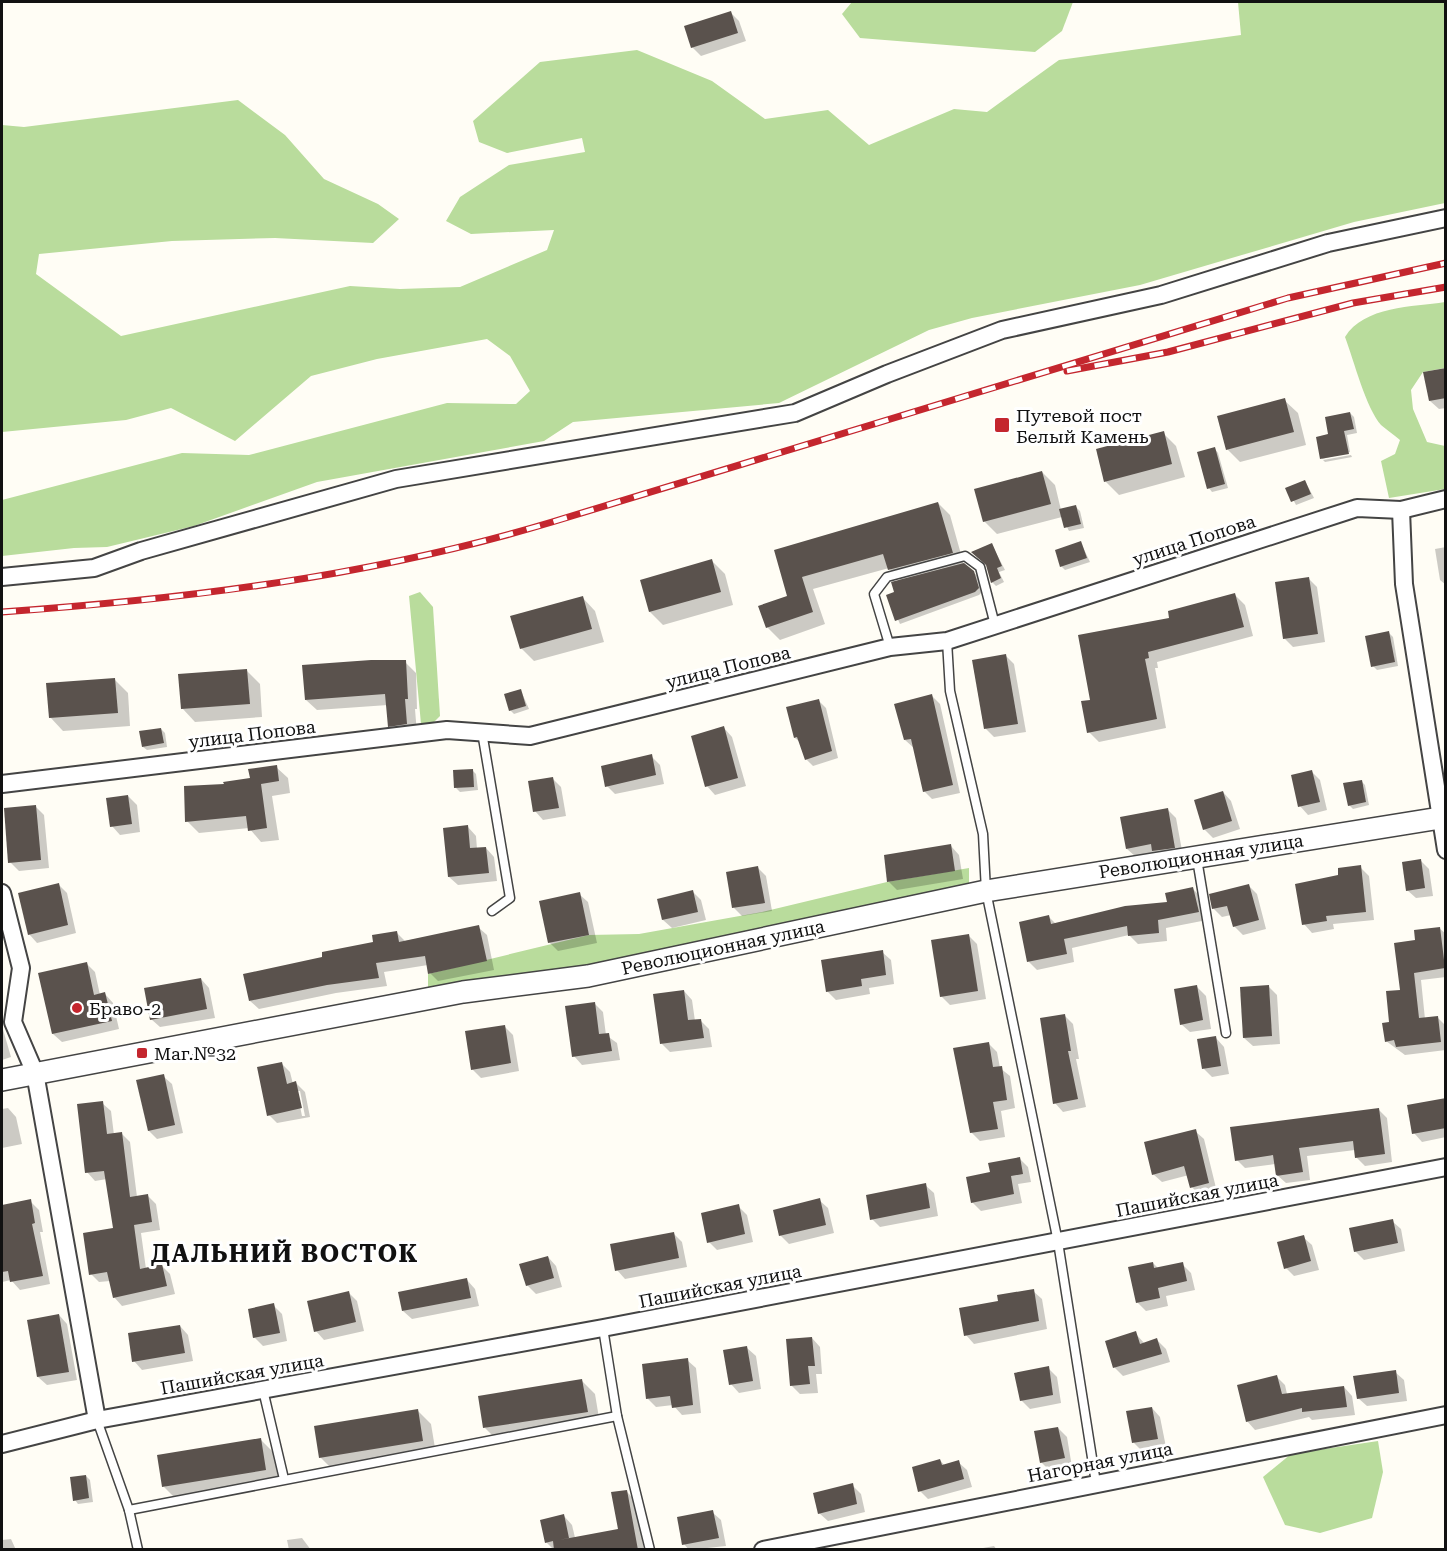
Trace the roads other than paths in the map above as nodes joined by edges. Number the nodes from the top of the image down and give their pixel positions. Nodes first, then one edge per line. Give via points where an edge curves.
1 (1446, 218) edge
2 (1446, 499) edge
3 (1401, 510) junction
4 (2, 577) edge
5 (996, 625) junction
6 (947, 641) junction
7 (890, 647) junction
8 (482, 732) junction
9 (2, 784) edge
10 (1443, 817) edge
11 (1446, 850) edge
12 (1197, 857) junction
13 (986, 891) junction
14 (2, 893) edge
15 (492, 910) dead end
16 (1226, 1033) dead end
17 (35, 1073) junction
18 (2, 1080) edge
19 (1446, 1167) edge
20 (1058, 1242) junction
21 (603, 1328) junction
22 (263, 1390) junction
23 (1446, 1415) edge
24 (617, 1416) junction
25 (97, 1420) junction
26 (2, 1444) edge
27 (285, 1479) junction
28 (1096, 1483) junction
29 (129, 1510) junction
30 (138, 1550) edge
31 (650, 1550) edge
32 (763, 1550) edge

1 - 4 street via 1328,243 1161,295 1002,330 795,413 396,479 141,551 94,568
2 - 3 street, улица Попова
3 - 5 street, улица Попова via 1357,508
3 - 10 street via 1404,584
5 - 6 street, улица Попова
5 - 7 lane via 980,567 965,556 887,578 874,594
6 - 7 street, улица Попова
6 - 13 lane via 950,691 983,834
7 - 8 street, улица Попова via 530,736
8 - 9 street, улица Попова via 447,730
8 - 15 lane via 510,898
10 - 11 street
10 - 12 street, Революционная улица
12 - 13 street, Революционная улица
12 - 16 lane
13 - 17 street, Революционная улица via 588,976 464,992
13 - 20 lane
14 - 17 street via 21,968 13,1022
17 - 18 street, Революционная улица
17 - 25 street
19 - 20 street, Пашийская улица
20 - 21 street, Пашийская улица
20 - 28 lane
21 - 22 street, Пашийская улица
21 - 24 lane
22 - 25 street, Пашийская улица
22 - 27 lane
23 - 28 street, Нагорная улица
24 - 27 lane
24 - 31 lane
25 - 26 street, Пашийская улица
25 - 29 lane
27 - 29 lane
28 - 32 street, Нагорная улица
29 - 30 lane

